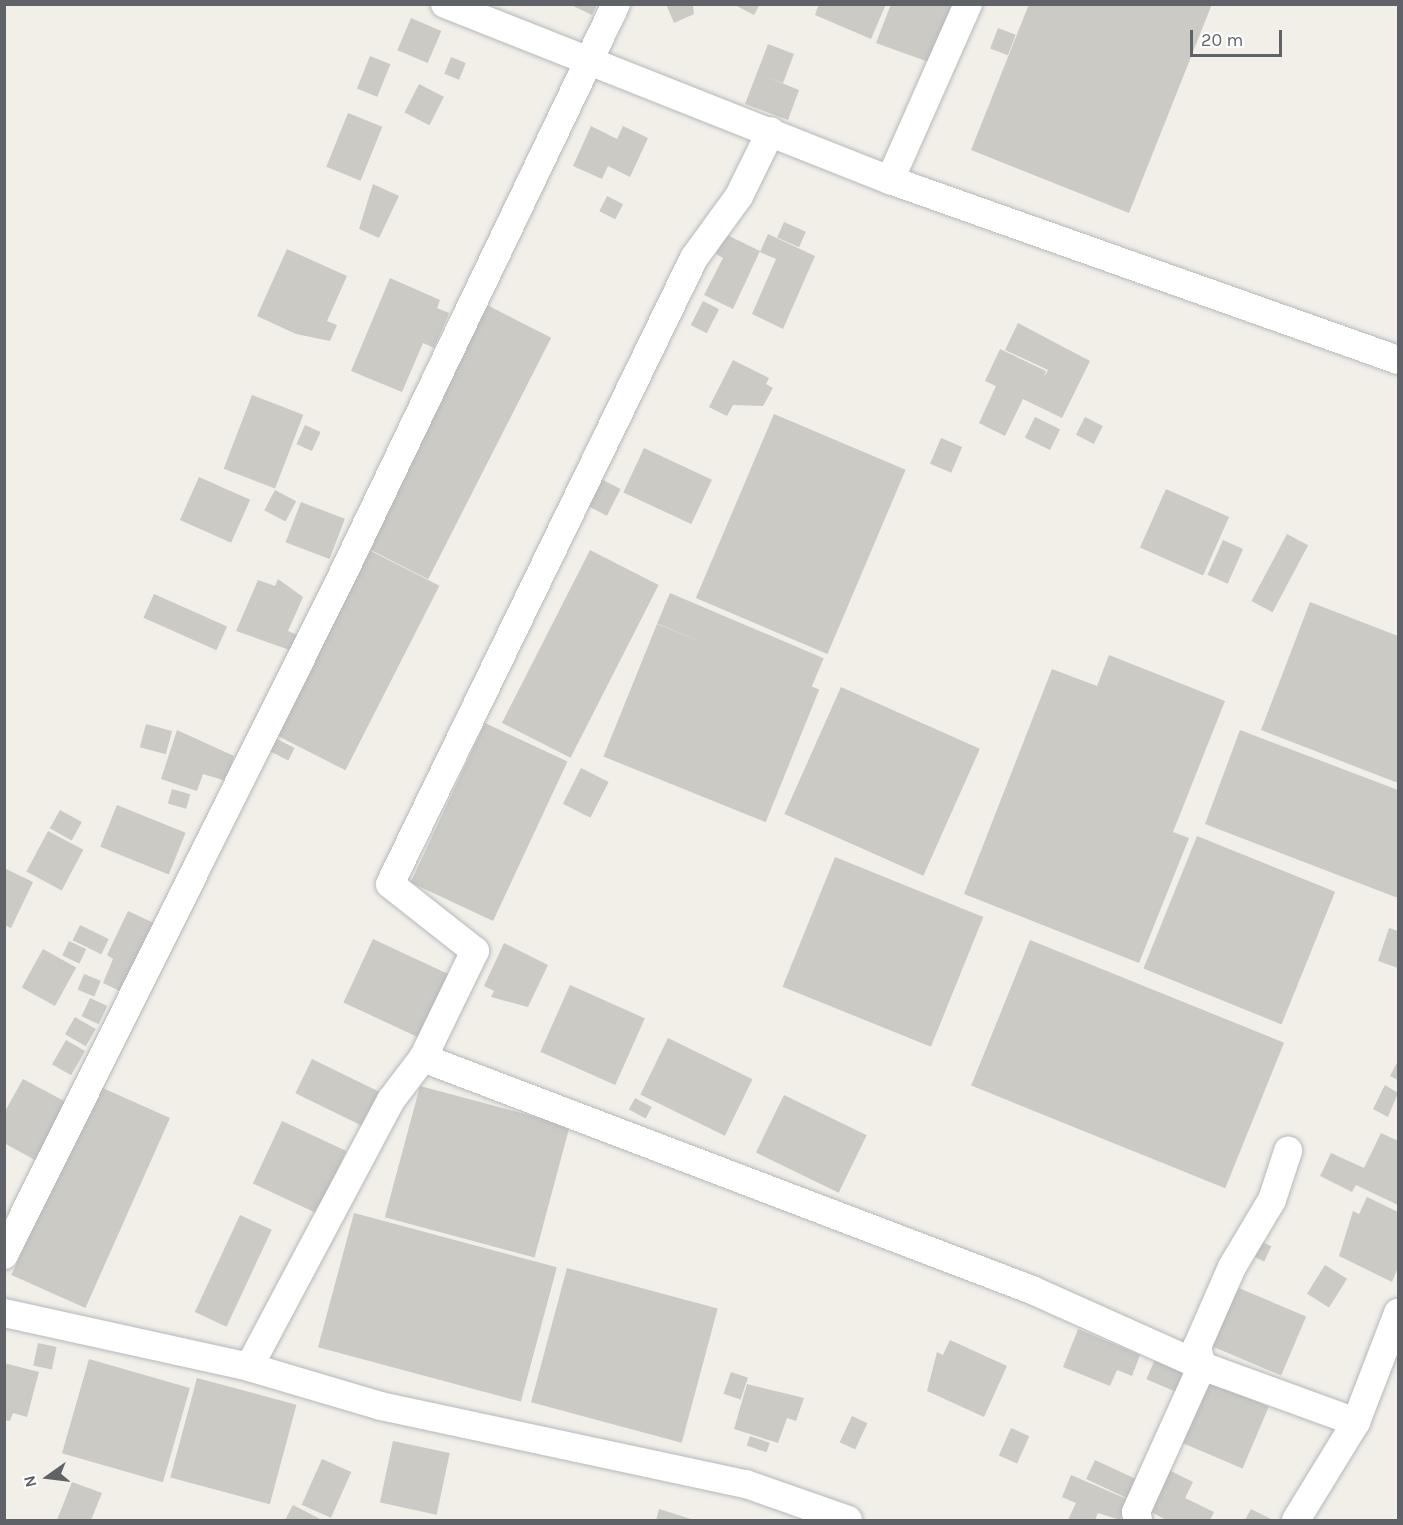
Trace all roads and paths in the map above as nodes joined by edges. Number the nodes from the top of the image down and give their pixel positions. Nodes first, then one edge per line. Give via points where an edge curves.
1 (445, 4) edge
2 (616, 4) edge
3 (968, 4) edge
4 (589, 60) junction
5 (771, 131) junction
6 (890, 180) junction
7 (1398, 360) edge
8 (423, 1058) junction
9 (1288, 1151) dead end
10 (4, 1255) edge
11 (4, 1313) edge
12 (1398, 1313) edge
13 (1202, 1366) junction
14 (249, 1367) junction
15 (1356, 1422) junction
16 (848, 1521) edge
17 (1138, 1521) edge
18 (1296, 1521) edge

1 - 4 street
2 - 4 street
3 - 6 street
4 - 5 street
4 - 10 street via 326,609
5 - 6 street
5 - 8 street via 739,196 694,258 390,884 475,951
6 - 7 street
8 - 13 street via 1032,1290
8 - 14 street via 391,1100
9 - 13 street via 1272,1200 1232,1267 1197,1347
11 - 14 street
12 - 15 street
13 - 15 street
13 - 17 street via 1136,1512
14 - 16 street via 381,1406 746,1484
15 - 18 street

